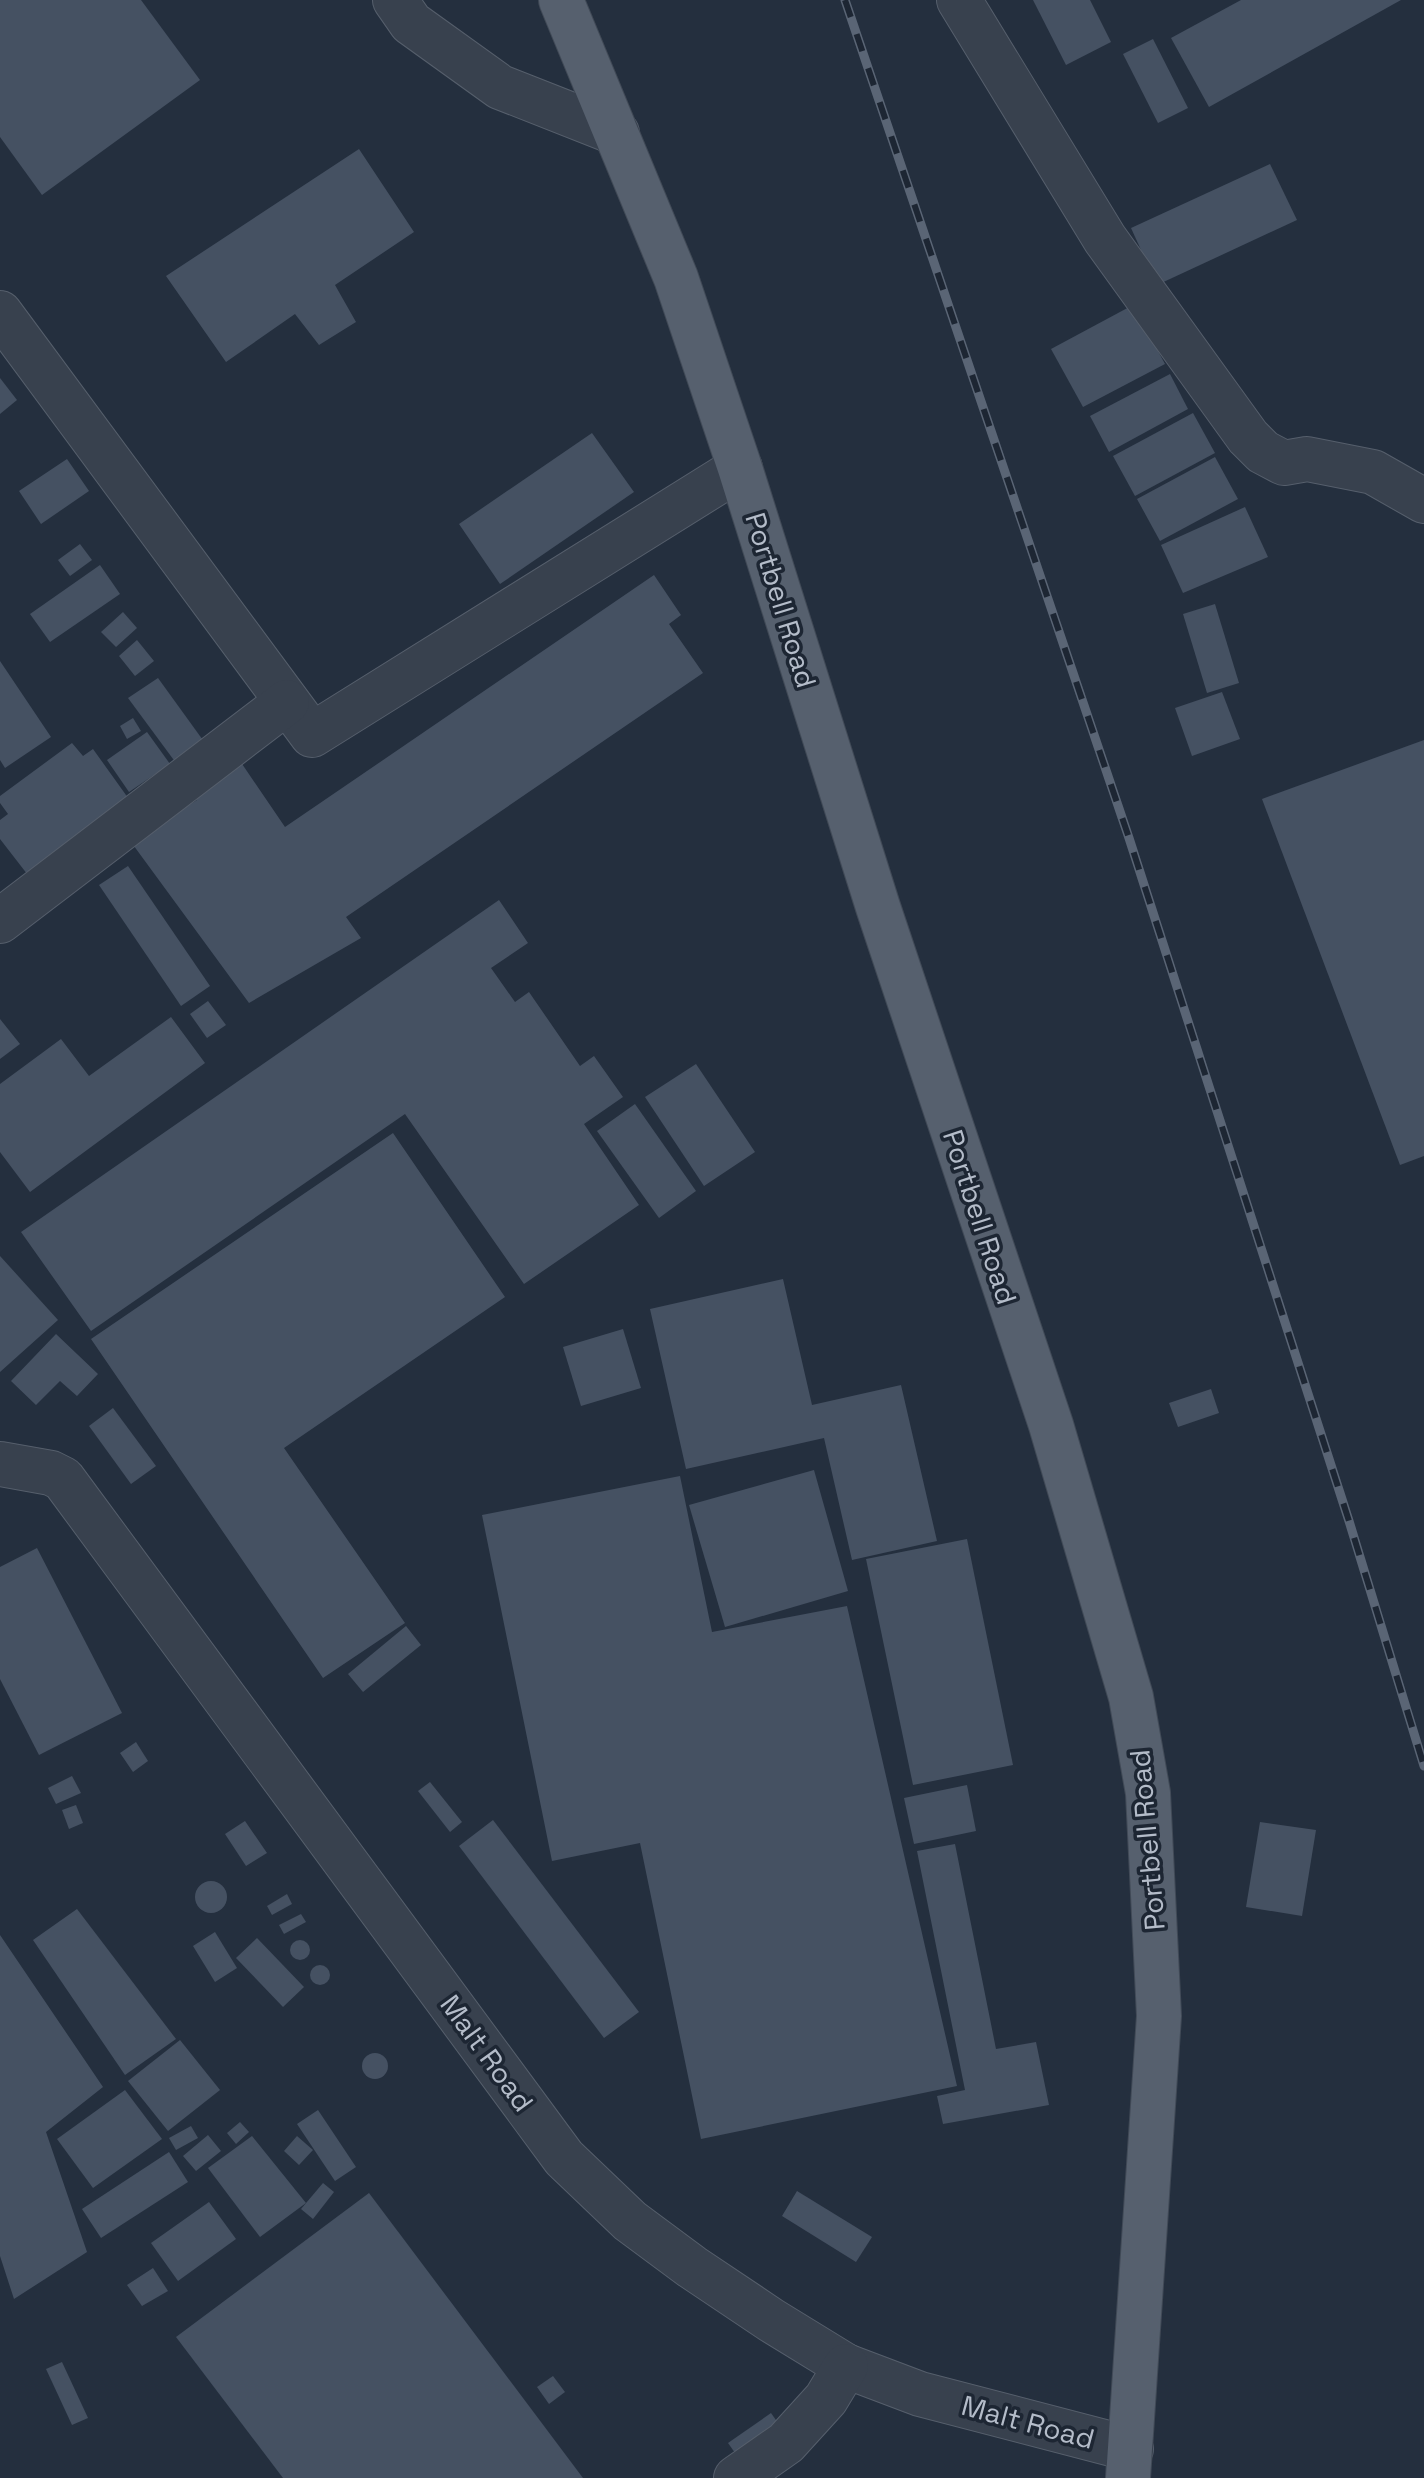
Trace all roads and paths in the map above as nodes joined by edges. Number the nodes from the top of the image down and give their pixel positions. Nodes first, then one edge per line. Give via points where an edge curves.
1 (395, 0) edge
2 (561, 0) edge
3 (959, 0) edge
4 (617, 133) junction
5 (0, 313) edge
6 (740, 468) junction
7 (1424, 501) edge
8 (287, 702) junction
9 (0, 921) edge
10 (0, 1464) edge
11 (846, 2366) junction
12 (1130, 2464) edge
13 (736, 2478) edge

1 - 4 street via 411,23 500,87
2 - 4 main road, Portbell Road
3 - 7 street via 1105,239 1256,445 1284,463 1307,459 1373,472
4 - 6 main road, Portbell Road via 676,278
5 - 8 street
6 - 8 street via 312,735
6 - 12 main road, Portbell Road via 878,907 1051,1425 1131,1697 1148,1793 1159,2016
8 - 9 street
10 - 11 street, Malt Road via 51,1473 69,1486 564,2158 630,2221 692,2267
11 - 12 street, Malt Road
11 - 13 street via 826,2399 786,2443

